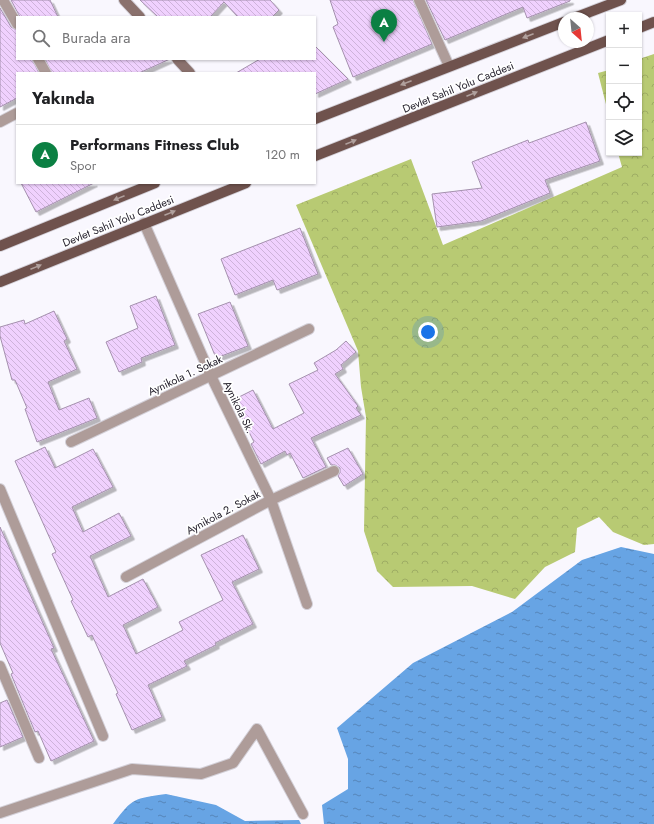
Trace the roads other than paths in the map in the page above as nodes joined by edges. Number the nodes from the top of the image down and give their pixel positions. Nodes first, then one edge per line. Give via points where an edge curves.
1 (3, 0) edge
2 (124, 0) edge
3 (419, 0) edge
4 (621, 0) edge
5 (590, 12) edge
6 (139, 16) edge
7 (16, 22) edge
8 (654, 22) edge
9 (558, 24) edge
10 (642, 27) edge
11 (606, 41) edge
12 (39, 60) edge
13 (178, 60) edge
14 (449, 66) junction
15 (45, 72) edge
16 (189, 72) edge
17 (16, 114) edge
18 (316, 119) edge
19 (0, 122) edge
20 (316, 156) edge
21 (153, 184) edge
22 (243, 184) edge
23 (144, 223) junction
24 (0, 246) edge
25 (0, 282) edge
26 (309, 329) dead end
27 (211, 376) junction
28 (71, 442) dead end
29 (334, 471) dead end
30 (0, 489) edge
31 (271, 500) junction
32 (126, 577) dead end
33 (306, 604) dead end
34 (0, 666) edge
35 (103, 736) dead end
36 (39, 758) dead end
37 (0, 813) edge
38 (303, 814) dead end

1 - 7 street
2 - 6 street
3 - 14 street
4 - 5 main road
8 - 10 main road
9 -> 14 main road, Devlet Sahil Yolu Caddesi
20 -> 11 main road, Devlet Sahil Yolu Caddesi
12 - 15 street
13 - 16 street
14 -> 18 main road, Devlet Sahil Yolu Caddesi
17 - 19 street
21 -> 24 main road, Devlet Sahil Yolu Caddesi
23 -> 22 main road, Devlet Sahil Yolu Caddesi
25 -> 23 main road, Devlet Sahil Yolu Caddesi
23 - 27 street, Aynikola Sk.
26 - 27 street, Aynikola 1. Sokak
27 - 28 street, Aynikola 1. Sokak
27 - 31 street, Aynikola Sk.
29 - 31 street, Aynikola 2. Sokak
30 - 35 street
31 - 32 street, Aynikola 2. Sokak
31 - 33 street, Aynikola Sk.
34 - 36 street
37 - 38 street via 132,769 201,774 232,762 257,729

